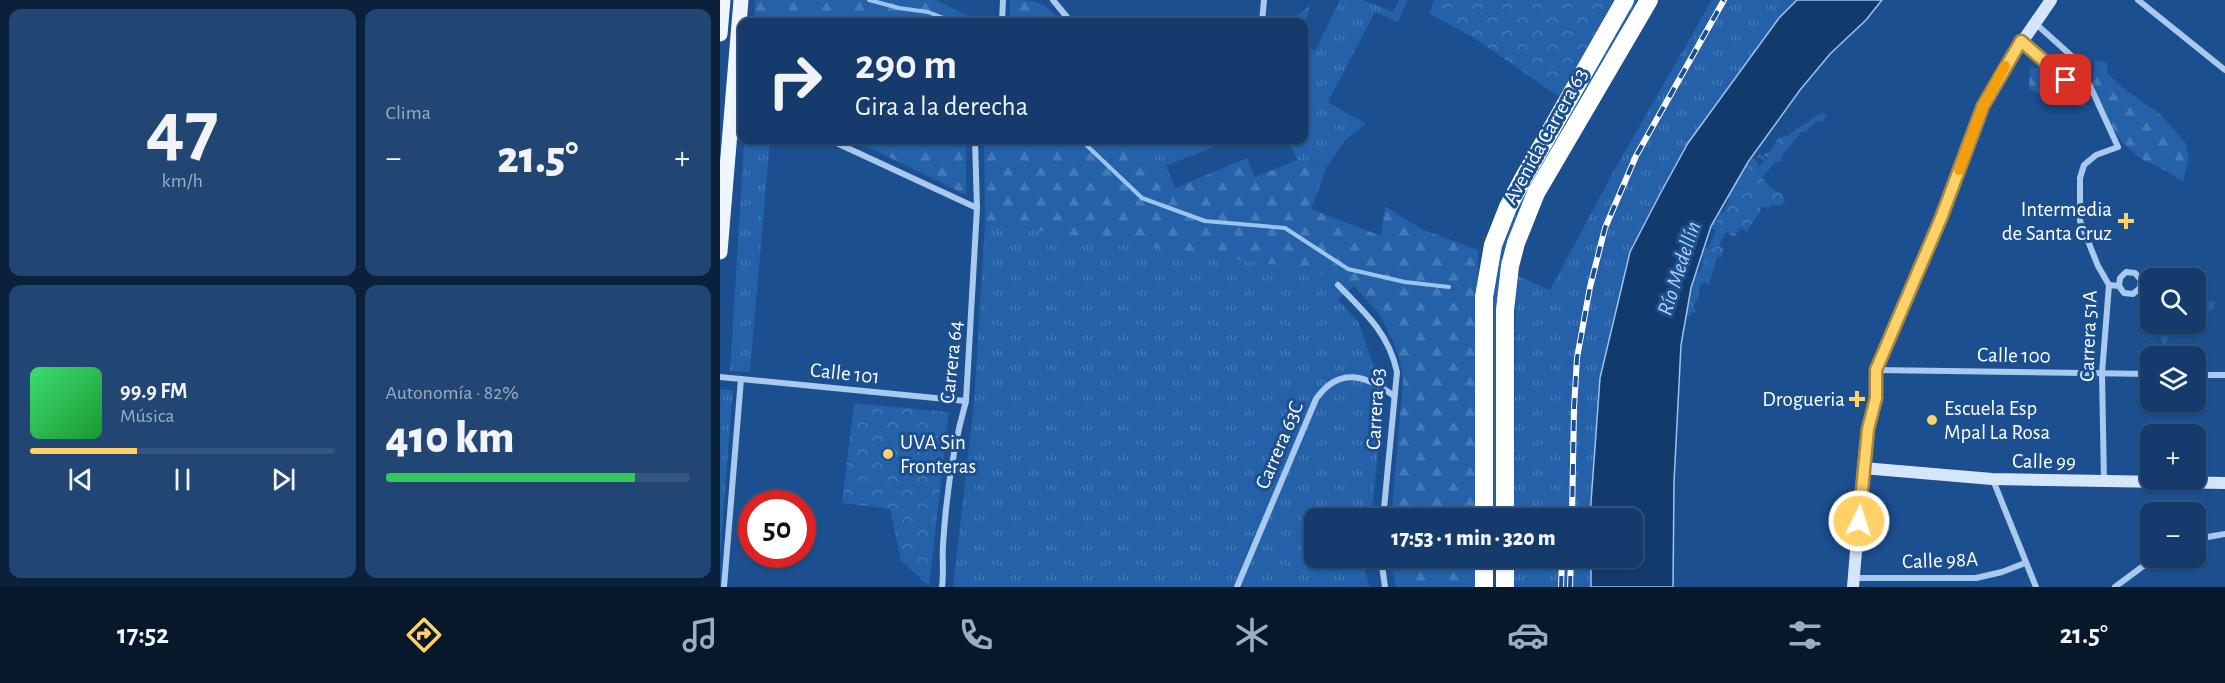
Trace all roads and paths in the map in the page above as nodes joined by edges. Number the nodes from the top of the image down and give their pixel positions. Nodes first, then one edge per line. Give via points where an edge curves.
1 (723, 0) edge
2 (741, 0) edge
3 (1003, 0) edge
4 (1053, 0) edge
5 (1264, 0) edge
6 (1625, 0) edge
7 (1649, 0) edge
8 (2050, 0) edge
9 (2138, 0) edge
10 (739, 18) edge
11 (1002, 18) edge
12 (1068, 18) edge
13 (1262, 18) edge
14 (2034, 22) junction
15 (720, 23) edge
16 (738, 33) edge
17 (2021, 41) junction
18 (2079, 67) junction
19 (2225, 70) edge
20 (738, 132) edge
21 (839, 144) edge
22 (975, 144) edge
23 (728, 145) junction
24 (977, 208) junction
25 (720, 252) edge
26 (1338, 285) dead end
27 (2109, 285) junction
28 (2119, 286) dead end
29 (1876, 370) junction
30 (2102, 373) junction
31 (2140, 374) edge
32 (2206, 375) edge
33 (2225, 375) edge
34 (720, 377) edge
35 (741, 379) junction
36 (1394, 396) junction
37 (966, 401) junction
38 (1863, 468) junction
39 (1992, 479) junction
40 (2104, 481) junction
41 (2225, 483) edge
42 (1384, 508) edge
43 (1484, 508) edge
44 (1505, 508) edge
45 (2225, 534) edge
46 (2206, 537) edge
47 (2025, 563) junction
48 (1382, 568) edge
49 (1484, 568) edge
50 (1505, 568) edge
51 (2141, 568) edge
52 (1854, 582) edge
53 (724, 587) edge
54 (942, 587) edge
55 (1237, 587) edge
56 (1385, 587) edge
57 (1484, 587) edge
58 (1505, 587) edge
59 (2036, 587) edge
60 (2115, 587) edge

1 - 15 main road
2 - 10 main road
3 - 11 street
4 - 12 street
5 - 13 street
6 - 43 highway, Avenida Carrera 63 via 1518,188 1493,245 1484,297
7 - 44 highway, Avenida Carrera 63 via 1536,193 1516,243 1505,310
8 - 14 main road
9 - 19 street
14 - 17 main road
14 - 18 street
16 - 23 main road
17 - 18 street via 2066,80
17 - 29 main road via 1983,106
18 - 27 street, Carrera 51A via 2118,147 2096,155 2084,165 2080,178 2080,220
20 - 23 street
21 - 24 street
22 - 24 street, Carrera 64
23 - 25 main road
24 - 37 street, Carrera 64
26 - 36 street, Carrera 63 via 1373,320 1383,336 1397,372
27 - 28 street
27 - 30 street, Carrera 51A
29 - 30 street, Calle 100
29 - 38 main road via 1876,398
30 - 31 street, Calle 100
30 - 40 street, Carrera 51A
32 - 33 street
34 - 35 street, Calle 101
35 - 37 street, Calle 101
35 - 53 street
36 - 42 street, Carrera 63
36 - 55 street, Carrera 63C via 1364,378 1349,377 1324,388
37 - 54 street, Carrera 64 via 953,460
38 - 39 main road, Calle 99
38 - 52 main road
39 - 40 main road, Calle 99
39 - 47 street
40 - 41 main road, Calle 99
45 - 46 street
47 - 52 street, Calle 98A via 1976,578
47 - 59 street
48 - 56 street
49 - 57 highway
50 - 58 highway
51 - 60 street

